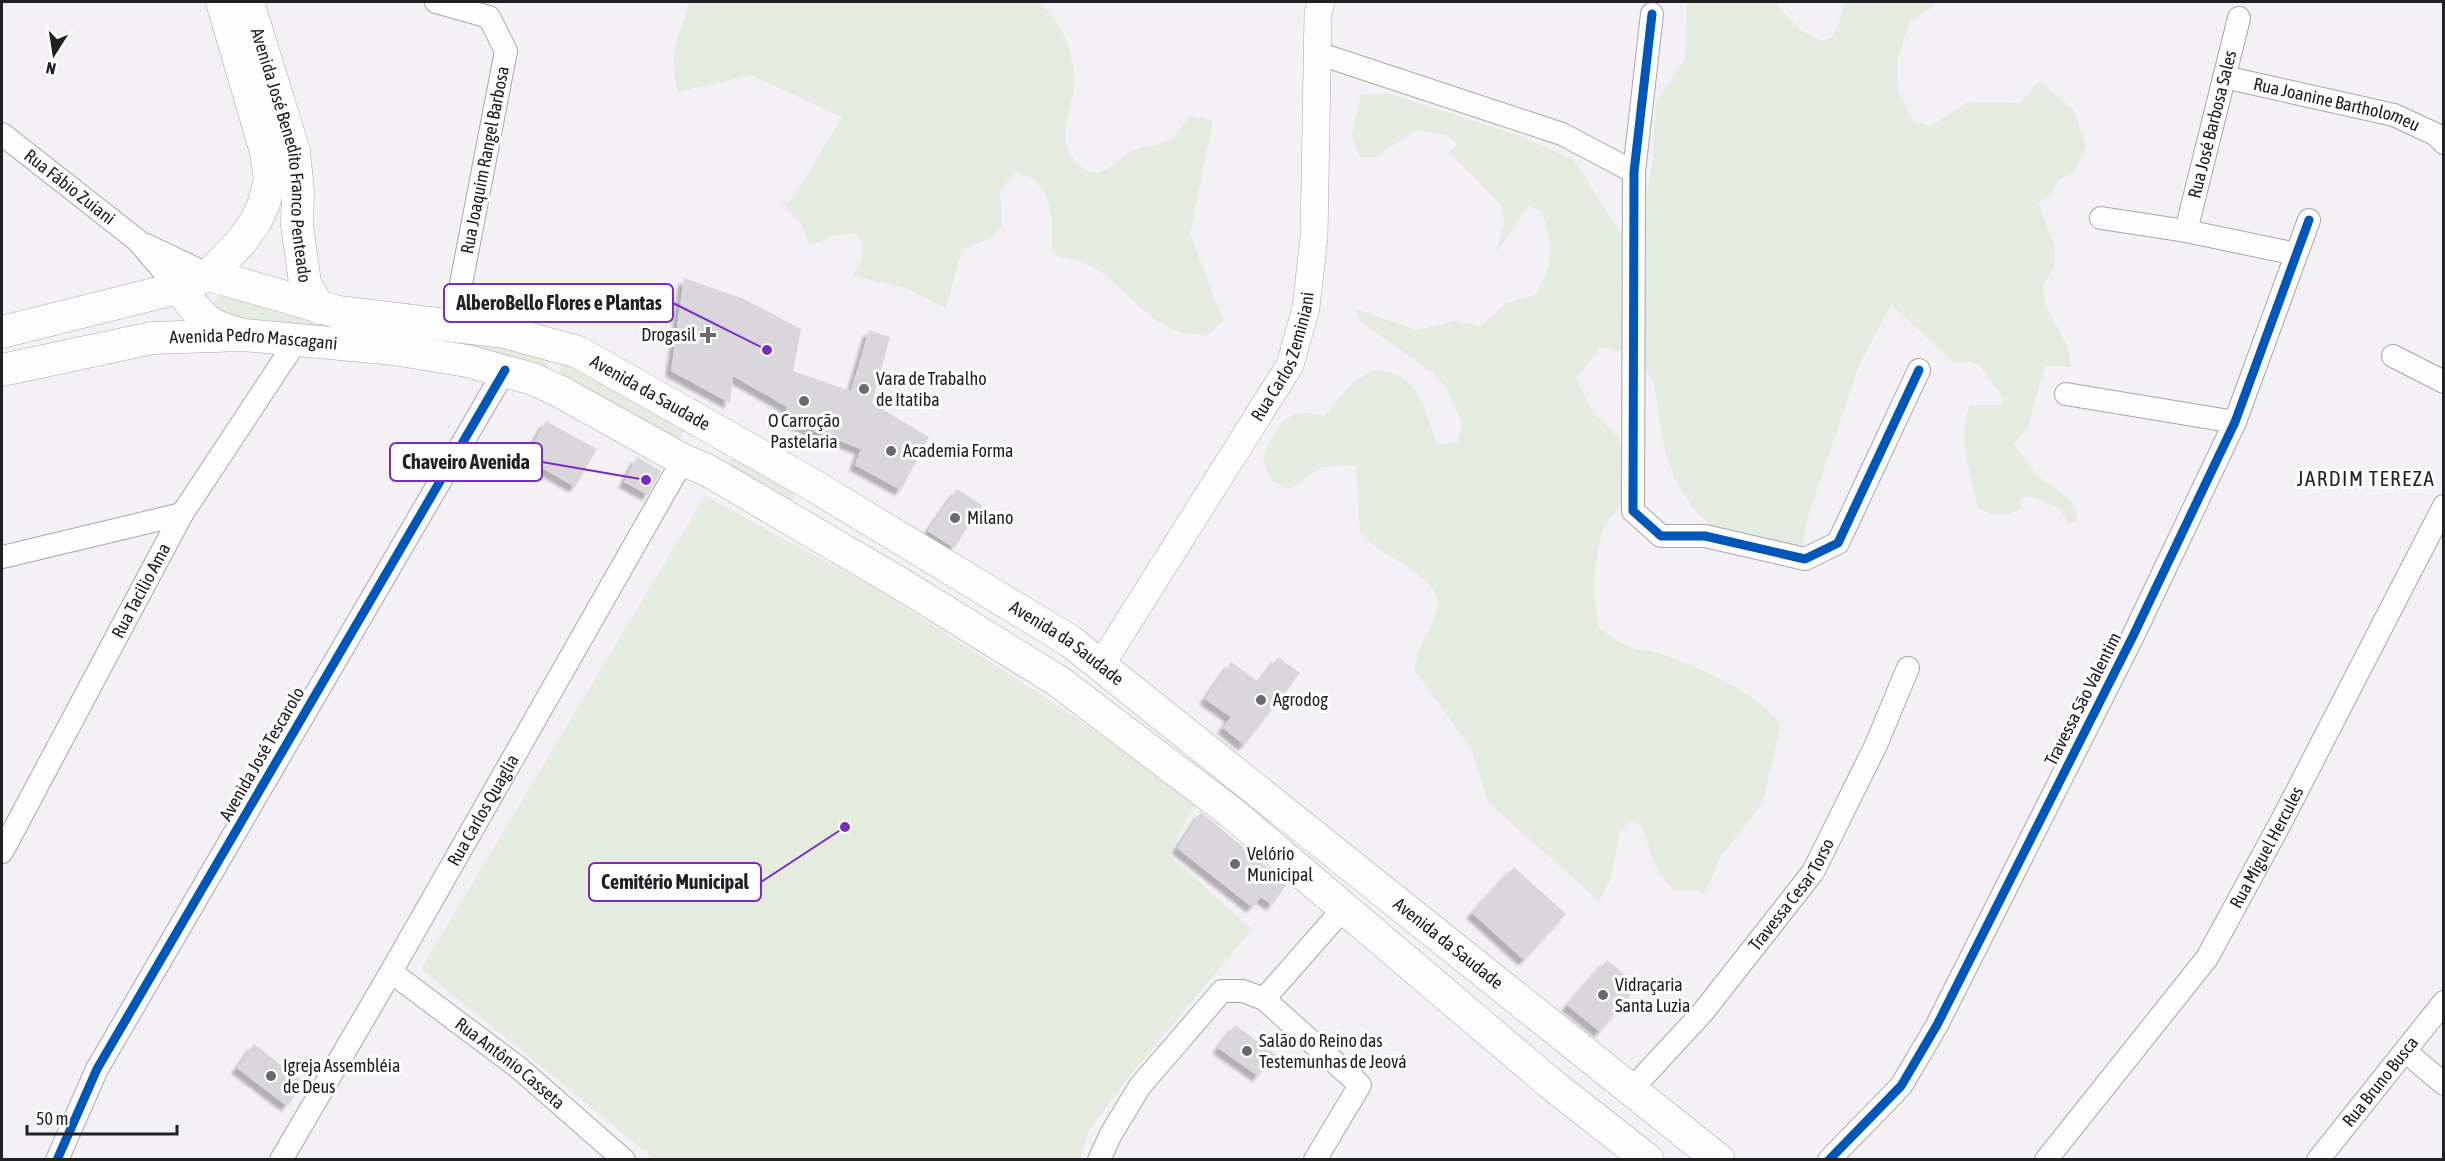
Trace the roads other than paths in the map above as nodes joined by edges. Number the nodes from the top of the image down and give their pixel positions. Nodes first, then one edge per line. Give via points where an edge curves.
1 (222, 2) edge
2 (248, 2) edge
3 (436, 2) edge
4 (1321, 2) edge
5 (1652, 14) dead end
6 (2239, 18) dead end
7 (1317, 53) junction
8 (2224, 77) junction
9 (2, 134) edge
10 (2444, 143) edge
11 (1634, 172) junction
12 (2101, 218) dead end
13 (2309, 220) dead end
14 (2186, 231) junction
15 (137, 240) junction
16 (2296, 254) junction
17 (210, 275) junction
18 (178, 288) junction
19 (319, 308) junction
20 (453, 325) junction
21 (2, 332) edge
22 (244, 335) junction
23 (297, 340) junction
24 (2393, 356) dead end
25 (2, 370) edge
26 (505, 370) junction
27 (1919, 370) dead end
28 (2444, 382) edge
29 (2066, 394) dead end
30 (2235, 422) junction
31 (726, 436) junction
32 (683, 460) junction
33 (811, 484) junction
34 (2444, 506) edge
35 (182, 514) junction
36 (791, 519) junction
37 (877, 524) junction
38 (852, 555) junction
39 (2, 557) edge
40 (1101, 665) junction
41 (1908, 668) dead end
42 (2, 852) edge
43 (1344, 908) junction
44 (391, 972) junction
45 (1264, 999) junction
46 (2444, 1002) edge
47 (1549, 1024) junction
48 (2405, 1051) junction
49 (1520, 1057) junction
50 (2444, 1084) edge
51 (1630, 1091) junction
52 (57, 1160) edge
53 (281, 1160) edge
54 (624, 1160) edge
55 (1099, 1160) edge
56 (1315, 1160) edge
57 (1648, 1160) edge
58 (1719, 1160) edge
59 (1829, 1160) edge
60 (2046, 1160) edge
61 (2318, 1160) edge

1 - 17 main road, Avenida José Benedito Franco Penteado via 266,152 270,179 256,221
2 - 19 main road, Avenida José Benedito Franco Penteado via 294,151 297,225 305,283
3 - 20 street, Rua Joaquim Rangel Barbosa via 489,17 506,51
4 - 7 street, Rua Carlos Zeminiani
5 - 11 street
6 - 8 street, Rua José Barbosa Sales
7 - 11 street via 1562,134
7 - 40 street, Rua Carlos Zeminiani via 1314,237 1306,308 1290,365
8 - 10 street, Rua Joanine Bartholomeu via 2394,115 2435,134
8 - 14 street, Rua José Barbosa Sales
9 - 15 street, Rua Fábio Zuiani
11 - 27 street via 1633,511 1661,536 1705,536 1805,559 1838,543
12 - 14 street
13 - 16 street, Travessa São Valentim
14 - 16 street
15 - 17 street, Rua Fábio Zuiani
15 - 18 street, Rua Fábio Zuiani
16 - 30 street, Travessa São Valentim
17 - 18 main road
17 - 19 main road, Avenida da Saudade
18 - 21 main road
18 - 22 main road via 216,328
19 - 20 main road, Avenida da Saudade
20 - 31 main road, Avenida da Saudade via 505,332 578,352
22 - 23 main road, Avenida Pedro Mascagani
22 - 25 main road, Avenida Pedro Mascagani via 152,338
23 - 26 main road, Avenida Pedro Mascagani via 394,349
23 - 35 street, Rua Tacilio Ama
24 - 28 street
26 - 32 main road, Avenida da Saudade via 559,391
26 - 52 street, Avenida José Tescarolo via 98,1069
29 - 30 street
30 - 59 street, Travessa São Valentim via 2133,636 1937,1026 1901,1086
31 - 32 main road via 696,446
31 - 33 main road, Avenida da Saudade
32 - 36 main road, Avenida da Saudade
32 - 44 street, Rua Carlos Quaglia
33 - 36 main road via 804,510
33 - 37 main road, Avenida da Saudade
34 - 60 street, Rua Miguel Hercules via 2207,958
35 - 39 street
35 - 42 street, Rua Tacilio Ama
36 - 38 main road, Avenida da Saudade
37 - 38 main road via 864,529 856,539
37 - 40 main road, Avenida da Saudade via 1070,641
38 - 43 main road, Avenida da Saudade via 1058,681 1232,813
40 - 47 main road, Avenida da Saudade
41 - 51 street, Travessa Cesar Torso via 1876,745 1813,872 1702,1012
43 - 45 street
43 - 49 main road, Avenida da Saudade
44 - 53 street, Rua Carlos Quaglia
44 - 54 street, Rua Antônio Casseta via 519,1068
45 - 55 street via 1243,991 1222,991 1140,1086
45 - 56 street via 1360,1086
46 - 48 street, Rua Bruno Busca
47 - 49 main road
47 - 51 main road, Avenida da Saudade
48 - 50 street
48 - 61 street, Rua Bruno Busca
49 - 57 main road, Avenida da Saudade
51 - 58 main road, Avenida da Saudade

